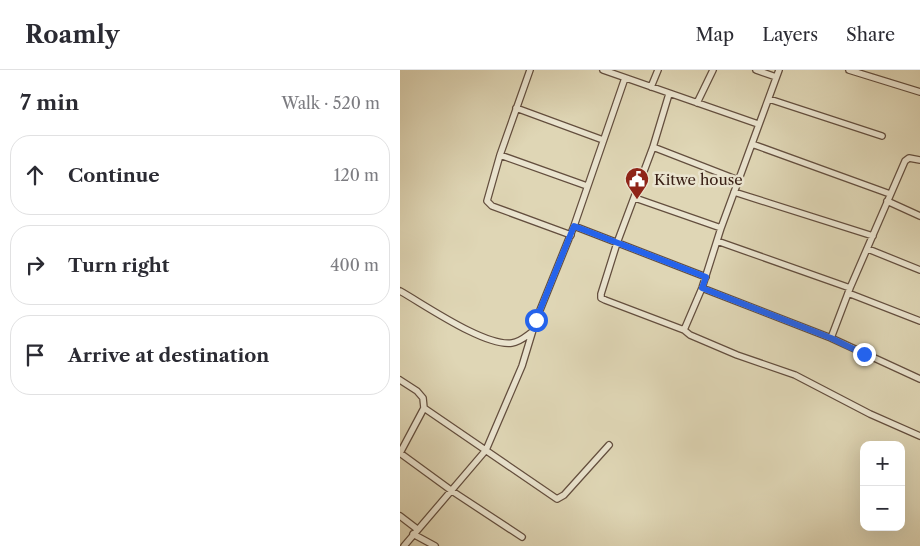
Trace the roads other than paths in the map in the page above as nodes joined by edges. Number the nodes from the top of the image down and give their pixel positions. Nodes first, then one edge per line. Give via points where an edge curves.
1 (530, 70) edge
2 (603, 70) edge
3 (658, 70) edge
4 (713, 70) edge
5 (756, 70) edge
6 (779, 70) edge
7 (849, 70) edge
8 (776, 77) junction
9 (625, 78) junction
10 (651, 87) junction
11 (920, 92) edge
12 (669, 94) junction
13 (769, 99) junction
14 (698, 103) junction
15 (516, 108) junction
16 (758, 124) junction
17 (882, 136) dead end
18 (603, 140) junction
19 (752, 144) junction
20 (652, 147) junction
21 (500, 156) junction
22 (920, 160) edge
23 (738, 180) junction
24 (587, 186) junction
25 (734, 192) junction
26 (890, 194) junction
27 (635, 198) junction
28 (887, 202) junction
29 (920, 216) edge
30 (574, 226) junction
31 (721, 228) junction
32 (571, 235) junction
33 (873, 236) junction
34 (717, 241) junction
35 (617, 243) junction
36 (868, 248) junction
37 (920, 270) edge
38 (706, 277) junction
39 (702, 288) junction
40 (849, 290) junction
41 (400, 291) edge
42 (920, 321) edge
43 (684, 330) junction
44 (532, 332) junction
45 (831, 338) junction
46 (920, 379) edge
47 (400, 380) edge
48 (424, 408) junction
49 (920, 436) edge
50 (609, 445) dead end
51 (486, 450) junction
52 (400, 453) edge
53 (452, 491) junction
54 (400, 516) edge
55 (415, 532) junction
56 (522, 537) dead end
57 (404, 546) edge
58 (435, 546) edge

1 - 15 street
2 - 9 street
3 - 10 street
4 - 14 street
5 - 8 street
6 - 8 street
7 - 11 street
8 - 13 street
9 - 10 street
9 - 18 street
10 - 12 street
12 - 14 street
12 - 20 street
13 - 16 street
13 - 17 street
14 - 16 street
15 - 18 street
15 - 21 street
16 - 19 street
18 - 24 street
19 - 23 street
19 - 26 street
20 - 23 street
20 - 27 street
21 - 24 street
21 - 32 street via 487,197 488,204
22 - 26 street via 907,159
23 - 25 street
24 - 30 street
25 - 31 street
25 - 33 street
26 - 28 street
27 - 31 street
27 - 35 street
28 - 29 street
28 - 33 street
30 - 32 street
30 - 35 street
31 - 34 street
32 - 44 street
33 - 36 street
34 - 38 street
34 - 40 street
35 - 38 street
35 - 43 street via 601,298
36 - 37 street
36 - 40 street
38 - 39 street
39 - 43 street
39 - 45 street
40 - 42 street
40 - 45 street
41 - 44 street via 456,324 498,342 514,343
43 - 49 street via 737,355 795,376
44 - 51 street via 522,366
45 - 46 street
47 - 48 street via 423,398
48 - 51 street
48 - 52 street
50 - 51 street via 557,499
51 - 53 street
52 - 53 street
53 - 55 street
53 - 56 street
54 - 55 street
55 - 57 street
55 - 58 street

